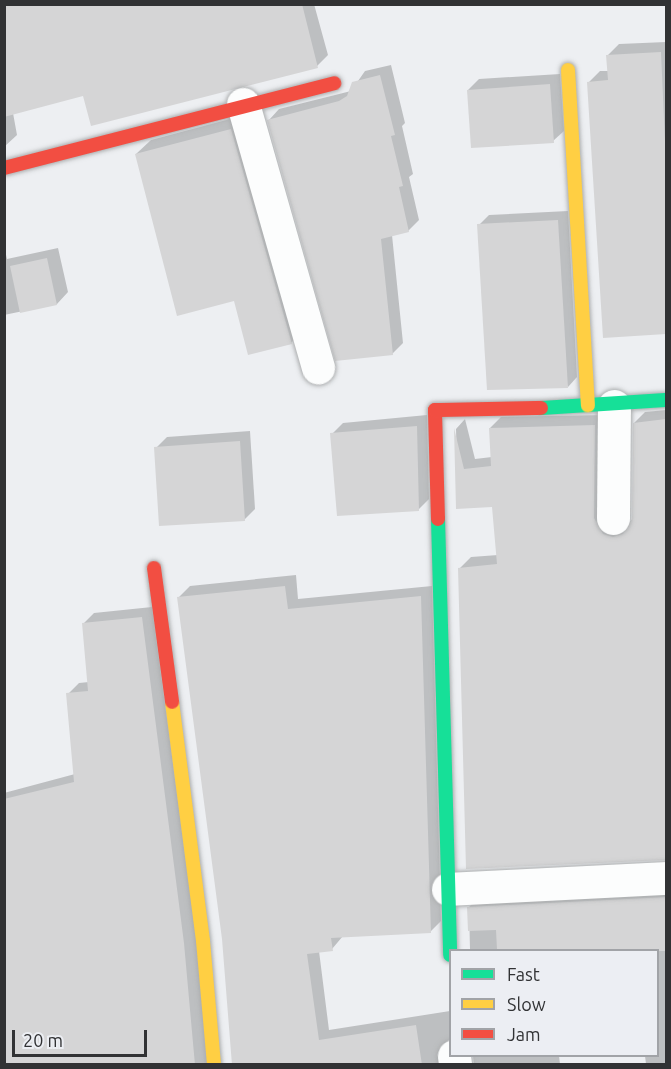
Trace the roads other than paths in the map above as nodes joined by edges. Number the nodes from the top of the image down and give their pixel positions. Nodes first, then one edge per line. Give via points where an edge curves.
1 (568, 69) dead end
2 (334, 83) dead end
3 (243, 104) junction
4 (4, 168) edge
5 (318, 368) dead end
6 (666, 400) edge
7 (601, 406) junction
8 (614, 518) dead end
9 (154, 568) dead end
10 (666, 879) edge
11 (448, 889) junction
12 (450, 949) edge
13 (214, 1065) edge

1 - 7 street
2 - 3 street
3 - 4 street
3 - 5 street
6 - 7 street
7 - 8 street
7 - 11 street via 435,410
9 - 13 street via 203,940
10 - 11 street
11 - 12 street

